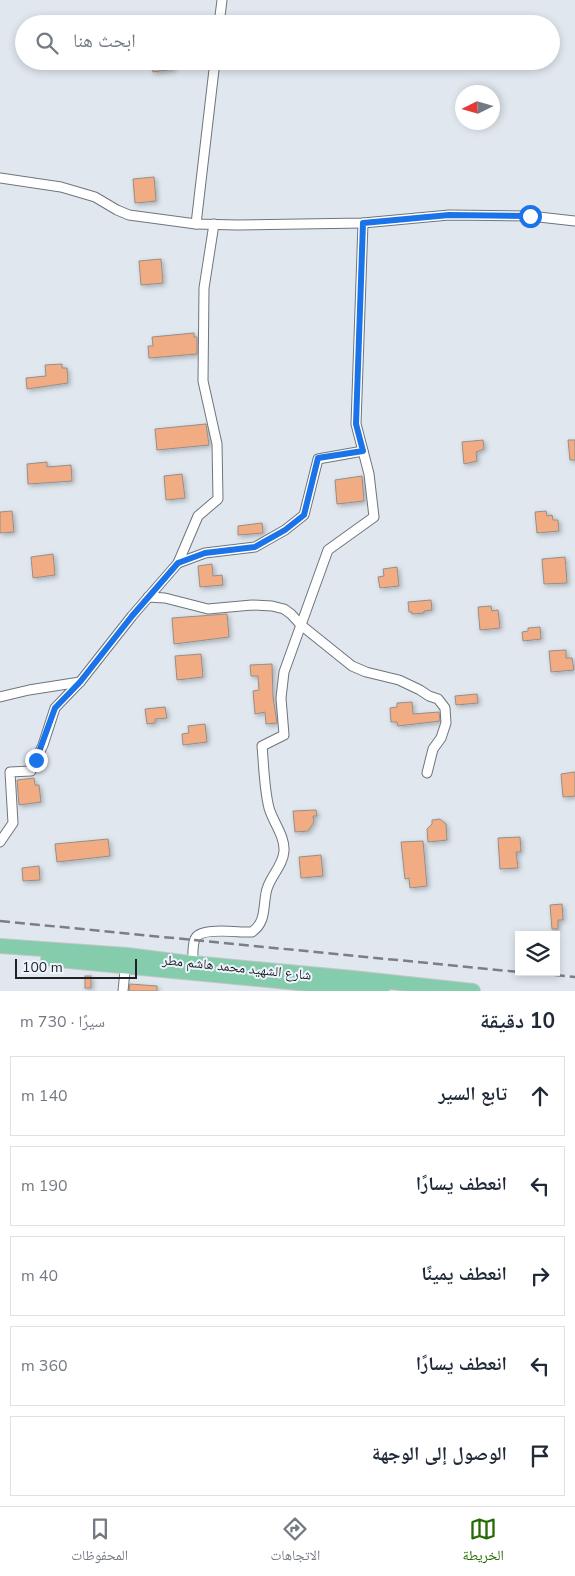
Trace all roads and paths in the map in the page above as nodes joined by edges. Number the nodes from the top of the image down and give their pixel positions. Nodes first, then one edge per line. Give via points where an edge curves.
1 (222, 0) edge
2 (220, 15) edge
3 (214, 70) edge
4 (0, 178) edge
5 (575, 221) edge
6 (363, 223) junction
7 (196, 224) junction
8 (214, 224) junction
9 (363, 451) junction
10 (178, 563) junction
11 (148, 597) junction
12 (301, 625) junction
13 (80, 682) junction
14 (0, 697) edge
15 (427, 773) dead end
16 (0, 842) edge
17 (0, 946) edge
18 (0, 954) edge
19 (126, 961) junction
20 (193, 963) junction
21 (259, 985) edge
22 (123, 991) edge
23 (384, 991) edge
24 (473, 991) edge

1 - 2 street
3 - 7 street
4 - 7 street via 61,187 95,197 128,215
5 - 6 street via 530,216 449,215
6 - 8 street
6 - 9 street via 356,424
7 - 8 street
8 - 10 street via 204,288 203,381 217,444 218,499 198,516
9 - 10 street via 318,458 304,515 273,538 255,547 205,553
9 - 12 street via 374,517 328,550
10 - 11 street
11 - 12 street via 208,609 272,606 291,614
11 - 13 street
12 - 15 street via 352,666 399,680 438,699 444,708 446,723 433,749
12 - 20 street via 284,672 281,698 284,735 262,746 268,801 284,845 283,857 267,886 263,919 258,927 252,932 203,932 195,940
13 - 14 street
13 - 16 street via 55,708 31,771 10,772 13,823
17 - 19 main road, شارع الشهيد محمد هاشم مطر
18 - 19 main road, شارع الشهيد محمد هاشم مطر
19 - 20 main road, شارع الشهيد محمد هاشم مطر
19 - 21 main road, شارع الشهيد محمد هاشم مطر
19 - 22 street
20 - 24 main road, شارع الشهيد محمد هاشم مطر
21 - 23 main road, شارع الشهيد محمد هاشم مطر

